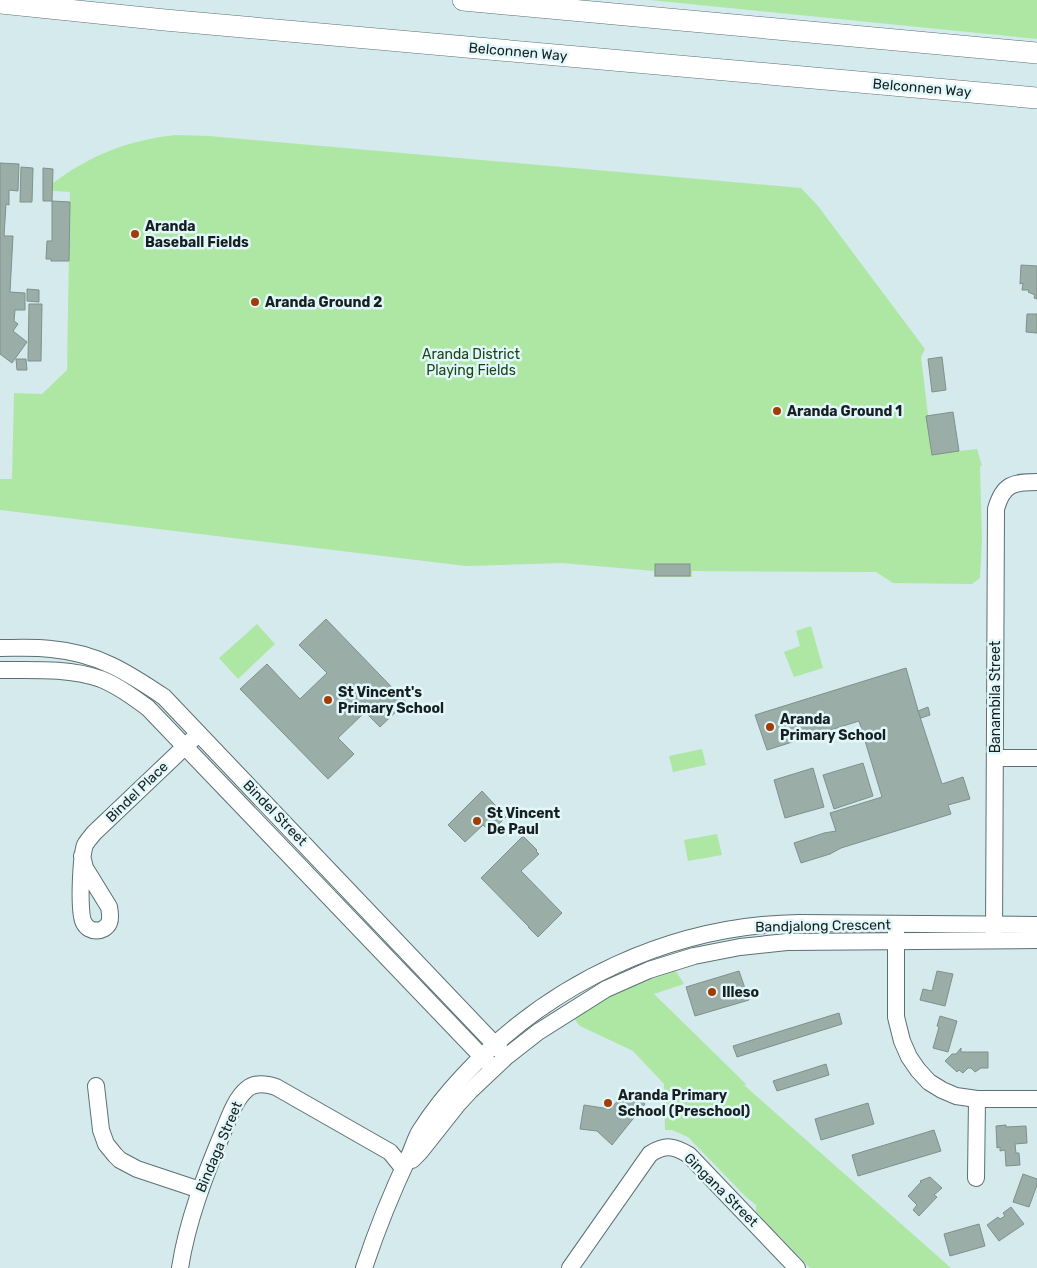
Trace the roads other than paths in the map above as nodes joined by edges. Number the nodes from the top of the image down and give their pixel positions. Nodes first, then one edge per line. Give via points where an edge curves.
1 (463, 0) edge
2 (0, 3) edge
3 (62, 9) junction
4 (0, 14) edge
5 (1037, 53) edge
6 (1037, 98) edge
7 (1037, 482) edge
8 (0, 648) edge
9 (114, 666) junction
10 (0, 670) edge
11 (107, 682) junction
12 (198, 734) junction
13 (185, 746) junction
14 (995, 758) junction
15 (1037, 758) edge
16 (290, 830) junction
17 (276, 842) junction
18 (82, 856) dead end
19 (896, 924) junction
20 (1037, 925) edge
21 (994, 933) junction
22 (1037, 940) edge
23 (896, 941) junction
24 (402, 947) junction
25 (390, 961) junction
26 (494, 1044) junction
27 (481, 1056) junction
28 (506, 1057) junction
29 (493, 1069) junction
30 (96, 1086) dead end
31 (977, 1099) junction
32 (1037, 1100) edge
33 (403, 1168) junction
34 (976, 1178) dead end
35 (200, 1190) junction
36 (180, 1268) edge
37 (364, 1268) edge
38 (571, 1268) edge
39 (797, 1268) edge

1 - 5 main road
2 - 3 main road, Belconnen Way
3 - 4 main road
3 - 6 main road, Belconnen Way
7 - 14 street, Banambila Street via 1014,483 1003,491 996,509
8 - 9 street, Bindel Street via 60,650 79,653
9 - 11 street
9 - 12 street, Bindel Street via 164,697
10 - 11 street, Bindel Street via 53,670
11 - 13 street, Bindel Street via 148,708
12 - 13 street, Bindel Place
12 - 16 street, Bindel Street
13 - 17 street, Bindel Street
13 - 18 street, Bindel Place via 94,833 85,843
14 - 15 street
14 - 21 street, Banambila Street
16 - 17 street
16 - 24 street, Bindel Street
17 - 25 street, Bindel Street
19 - 21 street, Bandjalong Crescent
19 - 23 street
19 - 26 street, Bandjalong Crescent via 771,924 696,936 647,951 598,972 556,996
20 - 21 street, Bandjalong Crescent
21 - 22 street, Bandjalong Crescent
21 - 23 street, Bandjalong Crescent
23 - 28 street, Bandjalong Crescent via 787,942 740,946 694,956 648,970 606,989 538,1032
23 - 31 street via 896,1017 909,1056 929,1082 956,1096
24 - 25 street
24 - 26 street, Bindel Street
25 - 27 street, Bindel Street
26 - 27 street, Bandjalong Crescent
26 - 28 street, Bindel Street
27 - 29 street, Bindel Street
27 - 33 street, Bandjalong Crescent via 450,1090 419,1132
28 - 29 street, Bandjalong Crescent
29 - 33 street, Bandjalong Crescent
30 - 35 street via 101,1130 106,1144 120,1160
31 - 32 street
31 - 34 street
33 - 35 street, Bindaga Street via 390,1152 276,1087 255,1085 238,1099
33 - 37 street, Bandjalong Crescent
35 - 36 street, Bindaga Street
38 - 39 street, Gingana Street via 650,1154 669,1147 689,1155

